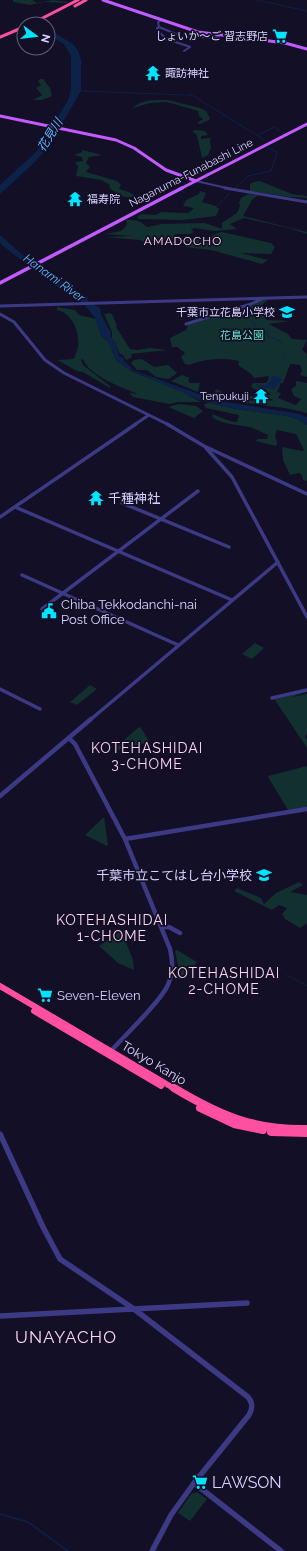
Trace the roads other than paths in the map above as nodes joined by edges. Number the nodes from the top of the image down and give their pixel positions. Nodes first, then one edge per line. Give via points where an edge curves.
1 (86, 0) edge
2 (101, 0) edge
3 (76, 1) edge
4 (48, 16) edge
5 (48, 16) edge
6 (162, 20) junction
7 (159, 27) junction
8 (16, 31) edge
9 (219, 36) junction
10 (0, 38) edge
11 (262, 40) junction
12 (307, 49) edge
13 (184, 51) dead end
14 (0, 116) edge
15 (307, 124) edge
16 (196, 180) junction
17 (307, 202) edge
18 (0, 283) edge
19 (307, 297) edge
20 (262, 298) junction
21 (0, 306) edge
22 (0, 314) edge
23 (186, 324) dead end
24 (149, 415) junction
25 (204, 446) junction
26 (198, 491) dead end
27 (307, 494) edge
28 (122, 503) dead end
29 (15, 507) junction
30 (0, 517) edge
31 (161, 519) junction
32 (229, 547) dead end
33 (118, 552) junction
34 (278, 562) junction
35 (22, 575) dead end
36 (64, 594) junction
37 (232, 600) junction
38 (42, 609) dead end
39 (307, 617) edge
40 (178, 645) junction
41 (0, 689) edge
42 (307, 690) edge
43 (272, 698) dead end
44 (40, 709) dead end
45 (69, 738) junction
46 (0, 796) edge
47 (307, 809) edge
48 (125, 839) junction
49 (161, 927) junction
50 (180, 933) dead end
51 (0, 986) edge
52 (0, 990) edge
53 (109, 1053) junction
54 (307, 1129) edge
55 (307, 1133) edge
56 (0, 1134) edge
57 (247, 1303) dead end
58 (134, 1309) junction
59 (0, 1316) edge
60 (194, 1483) junction
61 (152, 1551) edge
62 (282, 1551) edge

1 - 3 highway
2 - 6 main road
3 - 4 highway
3 - 5 highway
6 - 7 street via 158,22
6 - 9 main road via 197,32
6 - 11 main road via 209,34
7 - 9 street via 183,36
7 - 13 street via 158,31 164,37 190,47
8 - 10 highway
9 - 11 main road
11 - 12 main road
14 - 16 main road via 120,141 166,170
15 - 16 main road, Naganuma-Funabashi Line
16 - 17 street via 229,190
16 - 18 main road, Naganuma-Funabashi Line
19 - 20 street
20 - 21 street via 104,305
20 - 23 street via 251,304
22 - 24 street via 14,322 45,360 56,368
24 - 25 street
24 - 29 street
25 - 27 street
25 - 34 street via 232,477
26 - 31 street
28 - 31 street
29 - 30 street
29 - 33 street
31 - 32 street
31 - 33 street
33 - 36 street
33 - 37 street
34 - 37 street
34 - 39 street
35 - 36 street
36 - 38 street
36 - 40 street
37 - 40 street
40 - 45 street
41 - 44 street
42 - 43 street
45 - 46 street
45 - 48 street via 75,744
47 - 48 street
48 - 49 street
49 - 50 street via 169,927
49 - 53 street via 173,962 170,985 157,1003
51 - 53 highway, Tokyo Kanjo
52 - 53 highway, Tokyo Kanjo
53 - 54 highway, Tokyo Kanjo via 229,1118 272,1128
53 - 55 highway, Tokyo Kanjo via 201,1109 234,1124 271,1132
56 - 58 street via 58,1256
57 - 58 street
58 - 59 street
58 - 60 street via 248,1397 253,1404 249,1415
60 - 61 street via 171,1515
60 - 62 street

